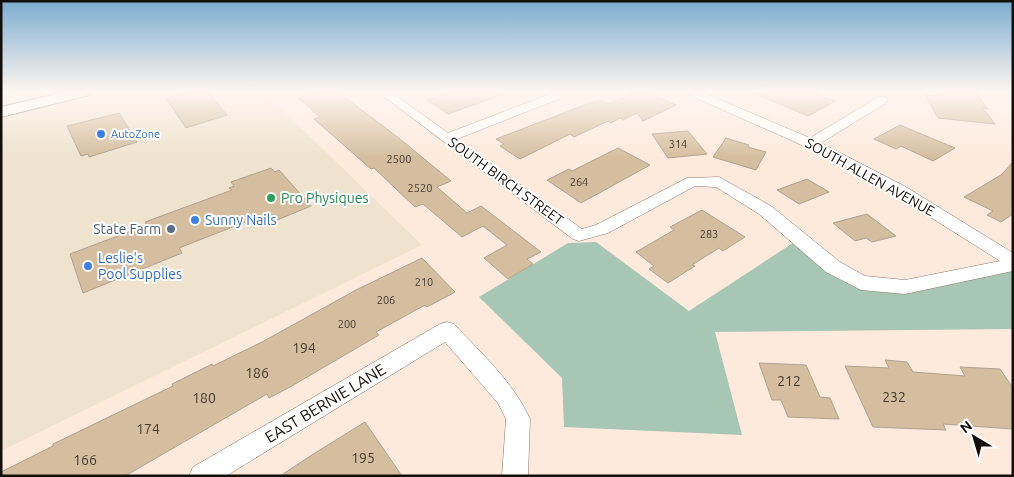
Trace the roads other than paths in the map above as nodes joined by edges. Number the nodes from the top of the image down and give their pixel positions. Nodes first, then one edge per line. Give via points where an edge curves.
1 (414, 114) edge
2 (508, 114) edge
3 (745, 114) edge
4 (858, 114) edge
5 (447, 138) junction
6 (811, 143) junction
7 (1013, 263) edge
8 (202, 476) edge
9 (515, 476) edge

1 - 5 street, SOUTH BIRCH STREET
2 - 5 street
3 - 6 street, SOUTH ALLEN AVENUE
4 - 6 street
5 - 7 street, SOUTH BIRCH STREET via 579,235 602,229 692,180 719,182 765,210 834,268 861,283 905,287
6 - 7 street, SOUTH ALLEN AVENUE via 900,190
8 - 9 street, EAST BERNIE LANE via 447,330 506,396 518,418

